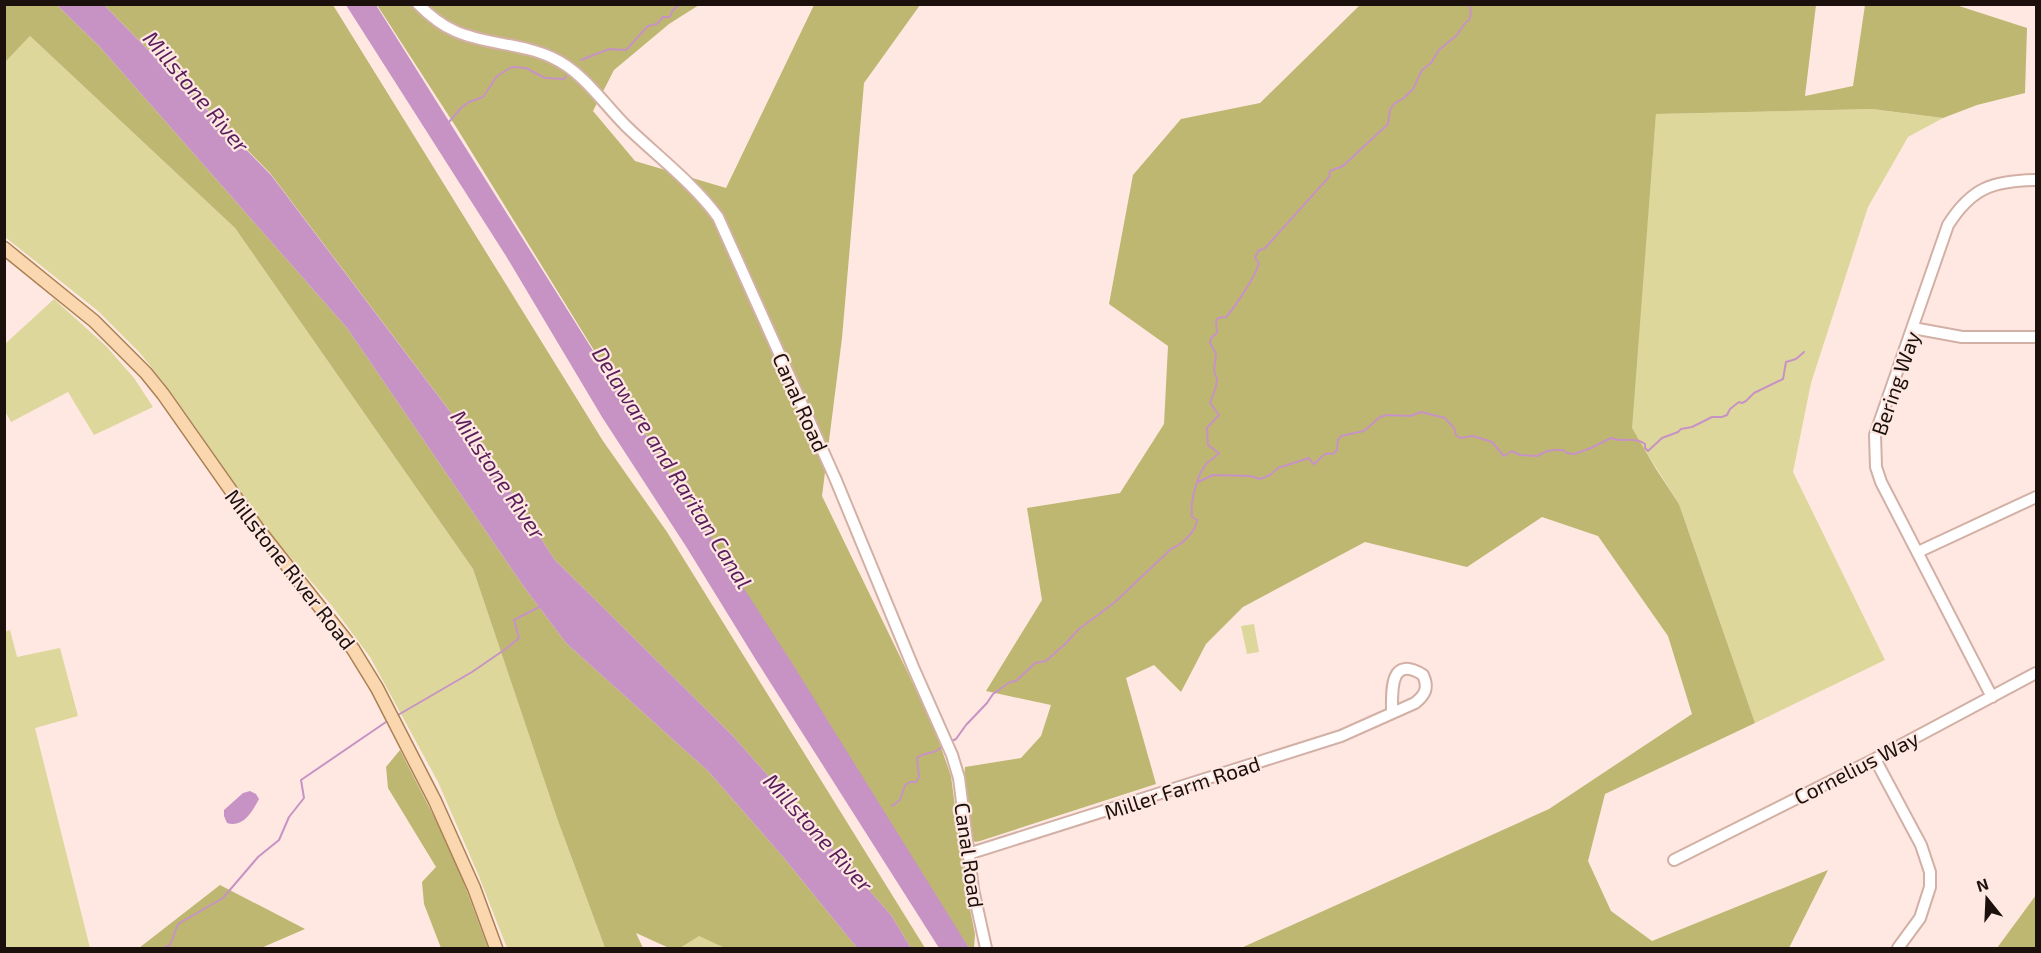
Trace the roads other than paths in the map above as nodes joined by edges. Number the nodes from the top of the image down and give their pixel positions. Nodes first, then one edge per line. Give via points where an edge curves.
1 (418, 4) edge
2 (2037, 180) edge
3 (4, 248) edge
4 (1913, 328) junction
5 (2037, 337) edge
6 (2037, 497) edge
7 (1918, 552) junction
8 (2037, 673) edge
9 (1992, 697) junction
10 (1392, 713) dead end
11 (1875, 759) junction
12 (968, 854) junction
13 (1674, 860) dead end
14 (496, 948) edge
15 (986, 948) edge
16 (1898, 948) edge

1 - 12 street, Canal Road via 457,32 534,50 566,65 718,217 835,478 952,755 959,778
2 - 4 street, Bering Way via 1987,186 1959,208 1948,225
3 - 14 main road, Millstone River Road via 94,321 146,373 258,530 353,649 435,801
4 - 5 street via 1962,338
4 - 7 street, Bering Way via 1878,422 1874,447 1881,482
6 - 7 street
7 - 9 street, Bering Way
8 - 9 street, Cornelius Way
9 - 11 street, Cornelius Way
10 - 12 street, Miller Farm Road via 1341,736
11 - 13 street, Cornelius Way
11 - 16 street via 1921,845 1930,873 1930,887 1920,918
12 - 15 street, Canal Road

